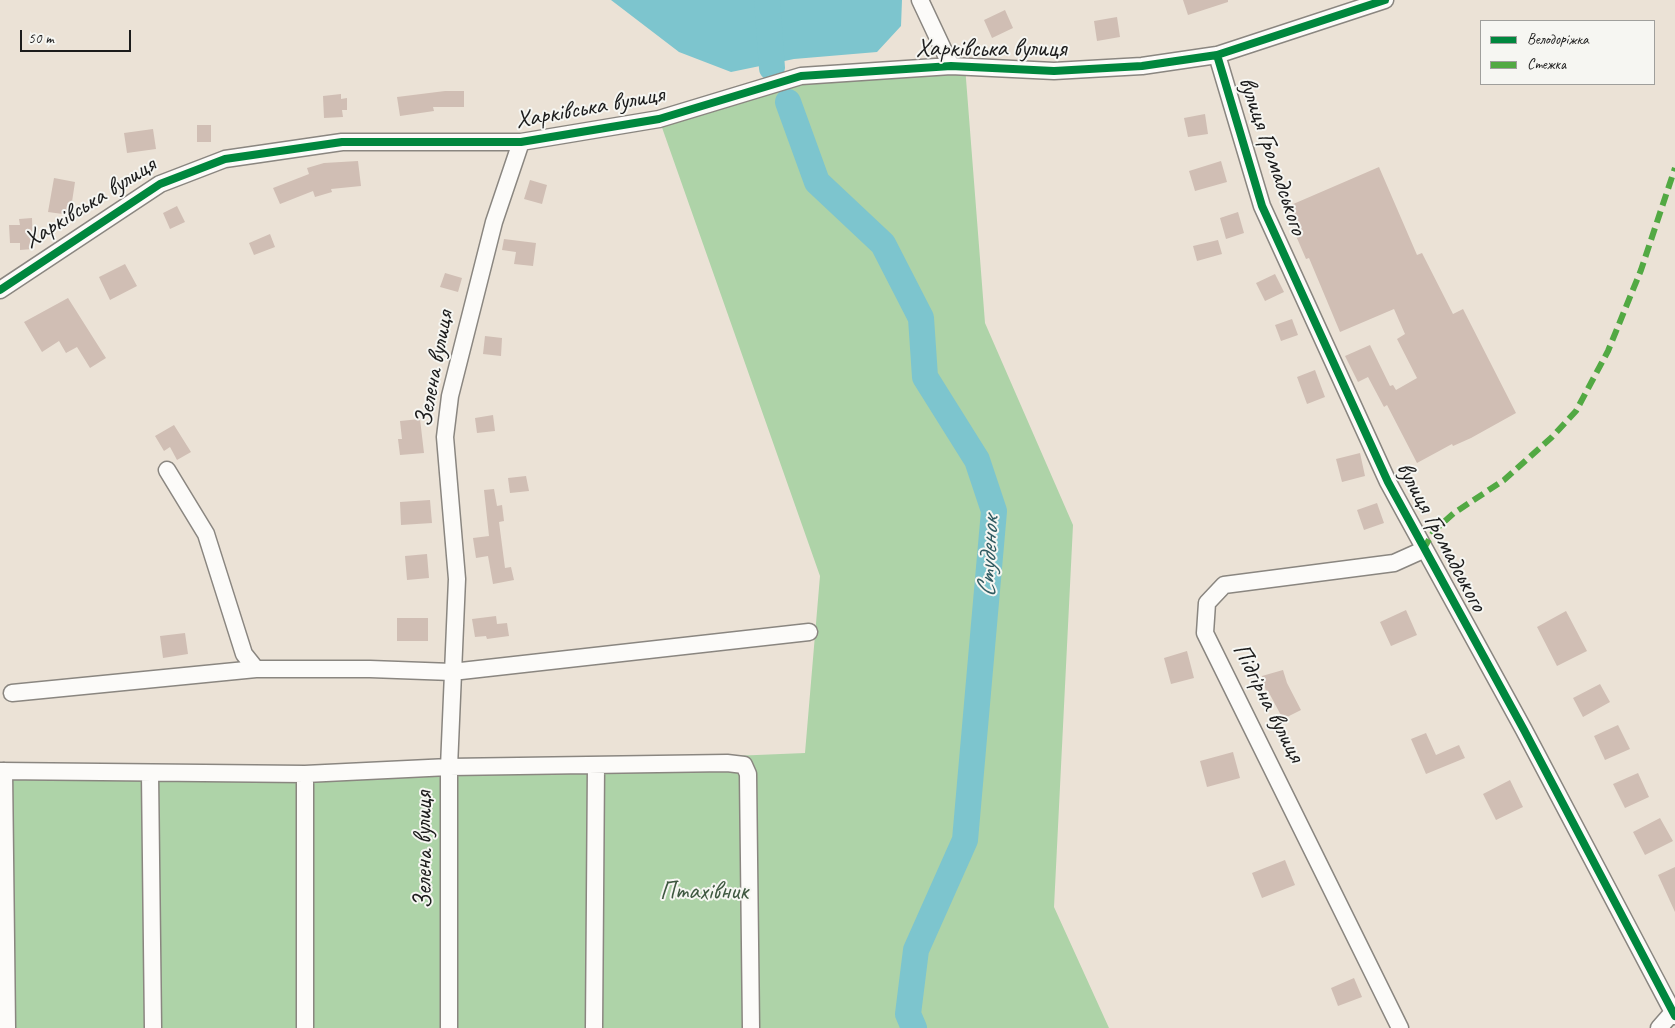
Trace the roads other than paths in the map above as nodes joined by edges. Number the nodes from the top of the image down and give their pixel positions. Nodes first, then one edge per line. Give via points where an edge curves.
1 (920, 0) edge
2 (1385, 0) edge
3 (1217, 55) junction
4 (951, 66) junction
5 (521, 142) junction
6 (0, 290) edge
7 (167, 470) dead end
8 (1423, 550) junction
9 (809, 632) dead end
10 (256, 669) junction
11 (452, 672) junction
12 (12, 693) dead end
13 (596, 765) junction
14 (449, 767) junction
15 (2, 771) edge
16 (150, 774) junction
17 (305, 774) junction
18 (1674, 1014) edge
19 (7, 1028) edge
20 (153, 1028) edge
21 (305, 1028) edge
22 (449, 1028) edge
23 (594, 1028) edge
24 (751, 1028) edge
25 (1400, 1028) edge
26 (1659, 1028) edge

1 - 4 street
2 - 3 street, Харківська вулиця
3 - 4 street, Харківська вулиця via 1142,66 1054,71
3 - 8 street, вулиця Громадського via 1262,206 1388,482
4 - 5 street, Харківська вулиця via 800,76 659,120
5 - 6 street, Харківська вулиця via 342,142 225,159 160,184
5 - 11 street, Зелена вулиця via 494,222 450,396 444,437 457,579
7 - 10 street via 206,534 244,654
8 - 18 street, вулиця Громадського via 1524,730
8 - 25 street, Підгірна вулиця via 1394,563 1224,585 1207,603 1205,634
9 - 11 street
10 - 11 street via 370,668
10 - 12 street
11 - 14 street, Зелена вулиця
13 - 14 street
13 - 23 street
13 - 24 street via 744,765 748,774
14 - 17 street
14 - 22 street, Зелена вулиця
15 - 16 street
15 - 19 street
16 - 17 street
16 - 20 street
17 - 21 street
18 - 26 street

